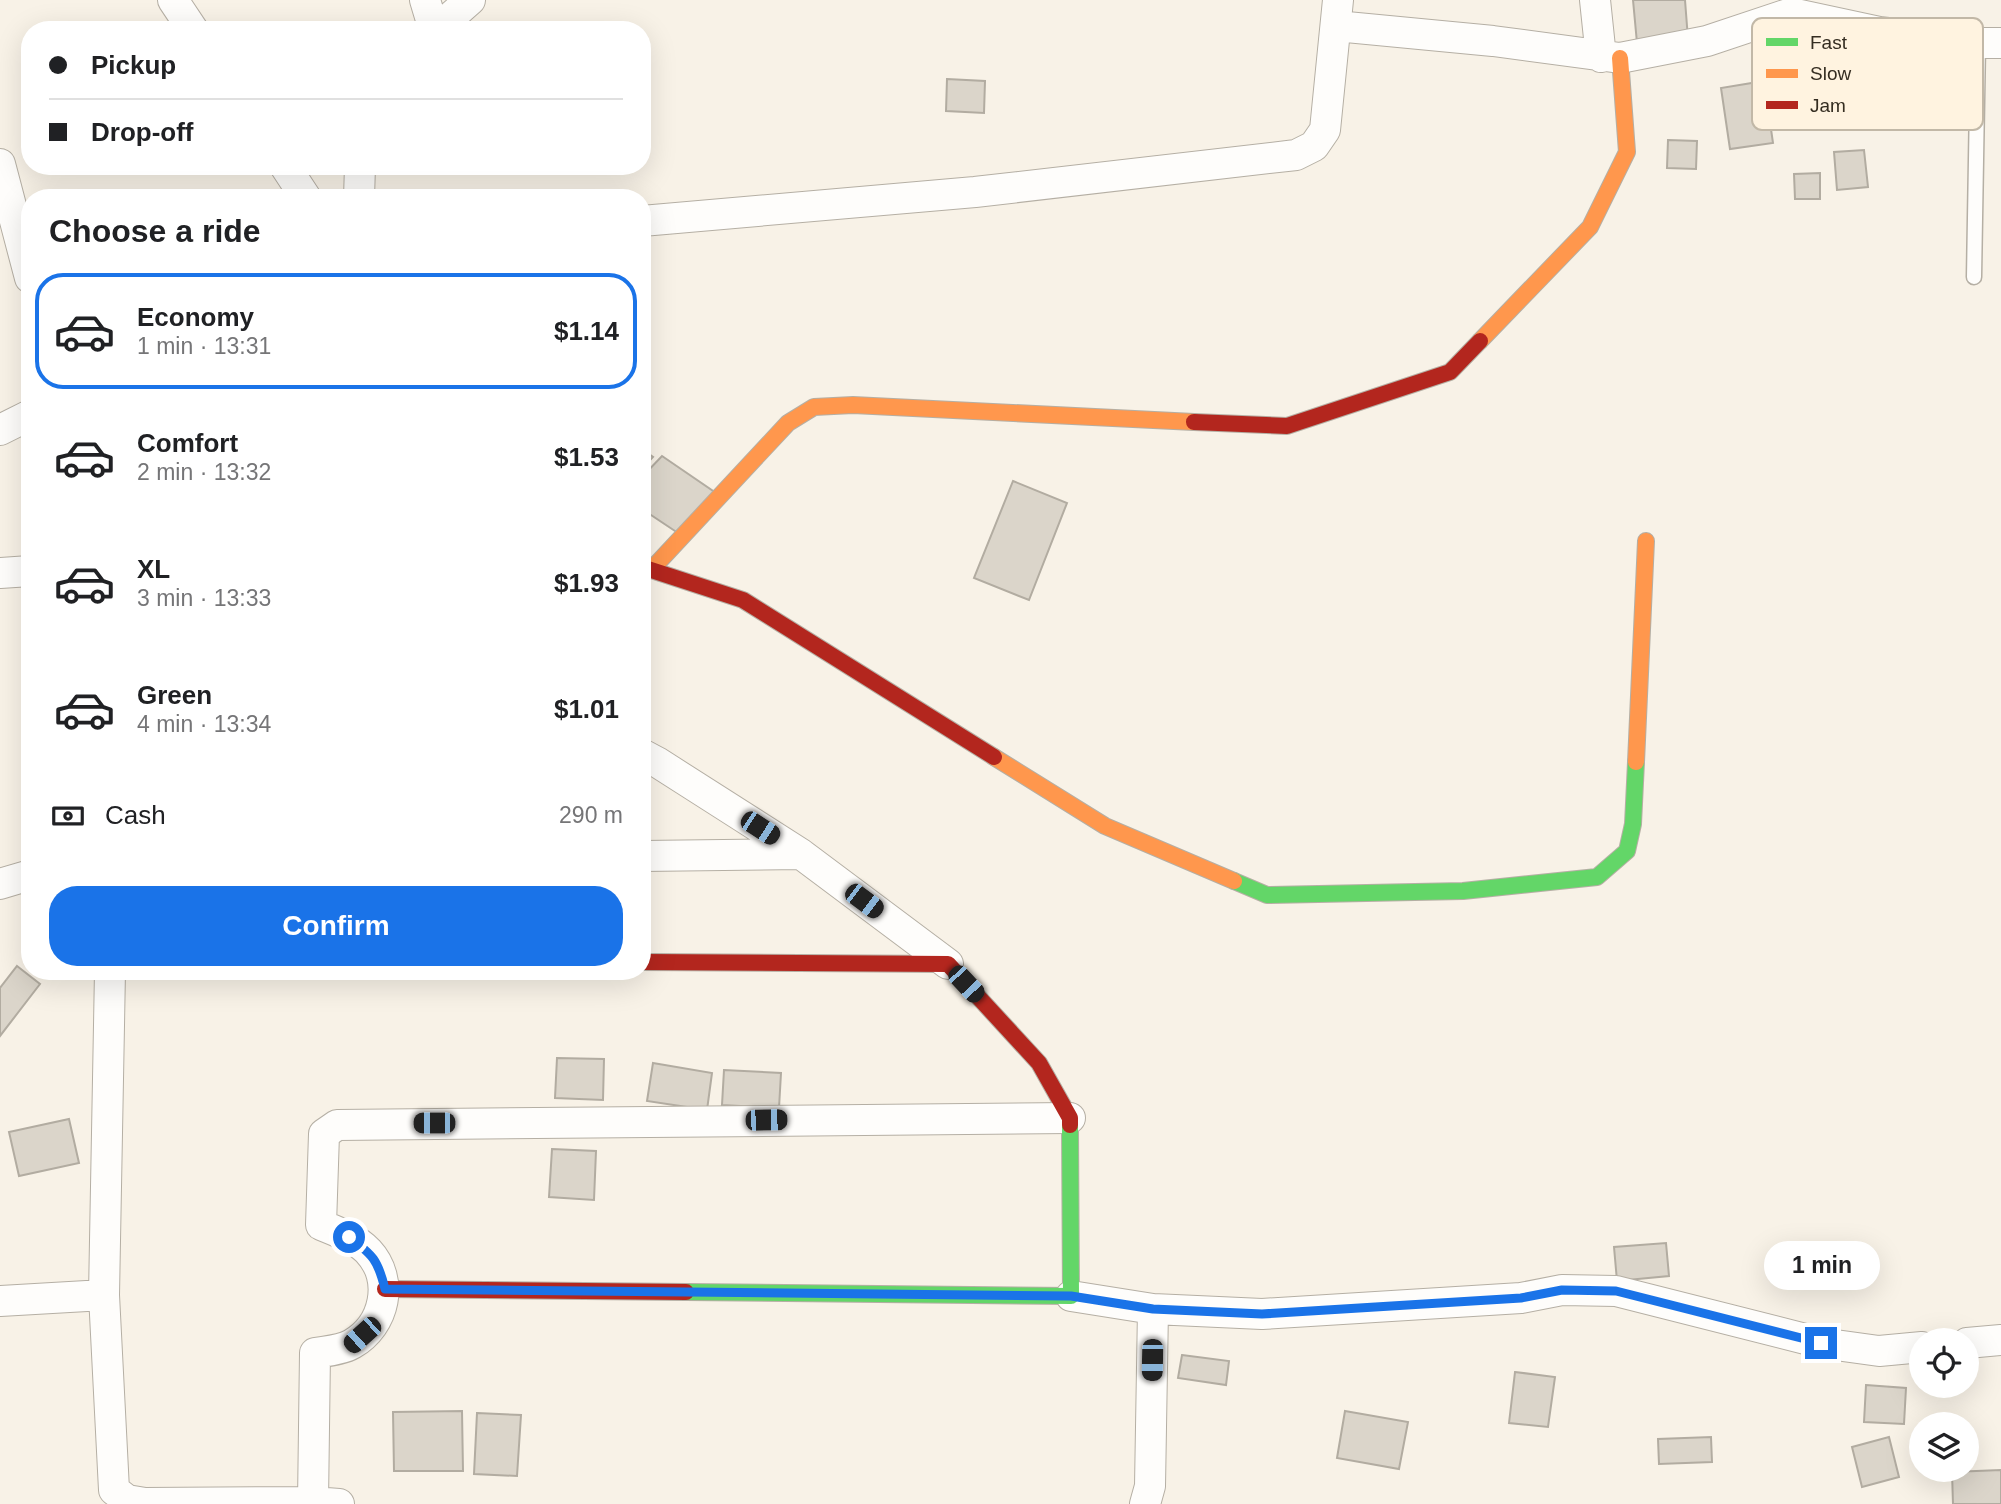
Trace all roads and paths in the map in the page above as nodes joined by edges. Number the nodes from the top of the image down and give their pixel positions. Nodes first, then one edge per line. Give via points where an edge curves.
1 (173, 0) edge
2 (425, 0) edge
3 (470, 0) edge
4 (1595, 0) edge
5 (1337, 13) edge
6 (1776, 18) edge
7 (1814, 18) edge
8 (187, 21) edge
9 (432, 21) edge
10 (446, 21) edge
11 (1752, 26) edge
12 (1989, 43) edge
13 (1611, 57) junction
14 (0, 164) edge
15 (651, 220) edge
16 (21, 244) edge
17 (1974, 277) dead end
18 (21, 420) edge
19 (0, 430) edge
20 (1646, 541) dead end
21 (651, 564) edge
22 (651, 569) edge
23 (21, 572) edge
24 (0, 573) edge
25 (651, 759) edge
26 (801, 854) junction
27 (651, 856) edge
28 (21, 877) edge
29 (0, 884) edge
30 (651, 962) edge
31 (948, 964) junction
32 (110, 980) edge
33 (1070, 1118) junction
34 (385, 1289) junction
35 (104, 1295) junction
36 (1071, 1296) junction
37 (0, 1301) edge
38 (1153, 1309) junction
39 (2001, 1340) edge
40 (1979, 1342) edge
41 (1909, 1348) edge
42 (326, 1503) edge
43 (1145, 1504) edge

1 - 8 street
2 - 9 street
3 - 10 street
4 - 13 street
5 - 13 street
5 - 15 street via 1325,130 1314,146 1296,155 975,192
6 - 7 street via 1791,13
11 - 13 street via 1707,41
12 - 17 lane
13 - 21 street via 1628,152 1590,228 1450,372 1287,426 814,407 788,424
14 - 16 street
18 - 19 street
20 - 22 street via 1633,824 1627,851 1597,877 1463,891 1267,895 1104,826 743,600
23 - 24 street
25 - 26 street
26 - 27 street
26 - 31 street
28 - 29 street
30 - 31 street
31 - 33 street via 1039,1063
32 - 35 street
33 - 34 street via 337,1125 324,1134 321,1225 368,1251 379,1266
33 - 36 street
34 - 36 street
34 - 42 street via 373,1325 351,1345 315,1353
35 - 37 street
35 - 42 street via 114,1490 127,1500 145,1503
36 - 38 street
38 - 41 street via 1262,1314 1521,1298 1562,1290 1616,1291 1821,1343 1879,1351
38 - 43 street via 1150,1486
39 - 40 street

